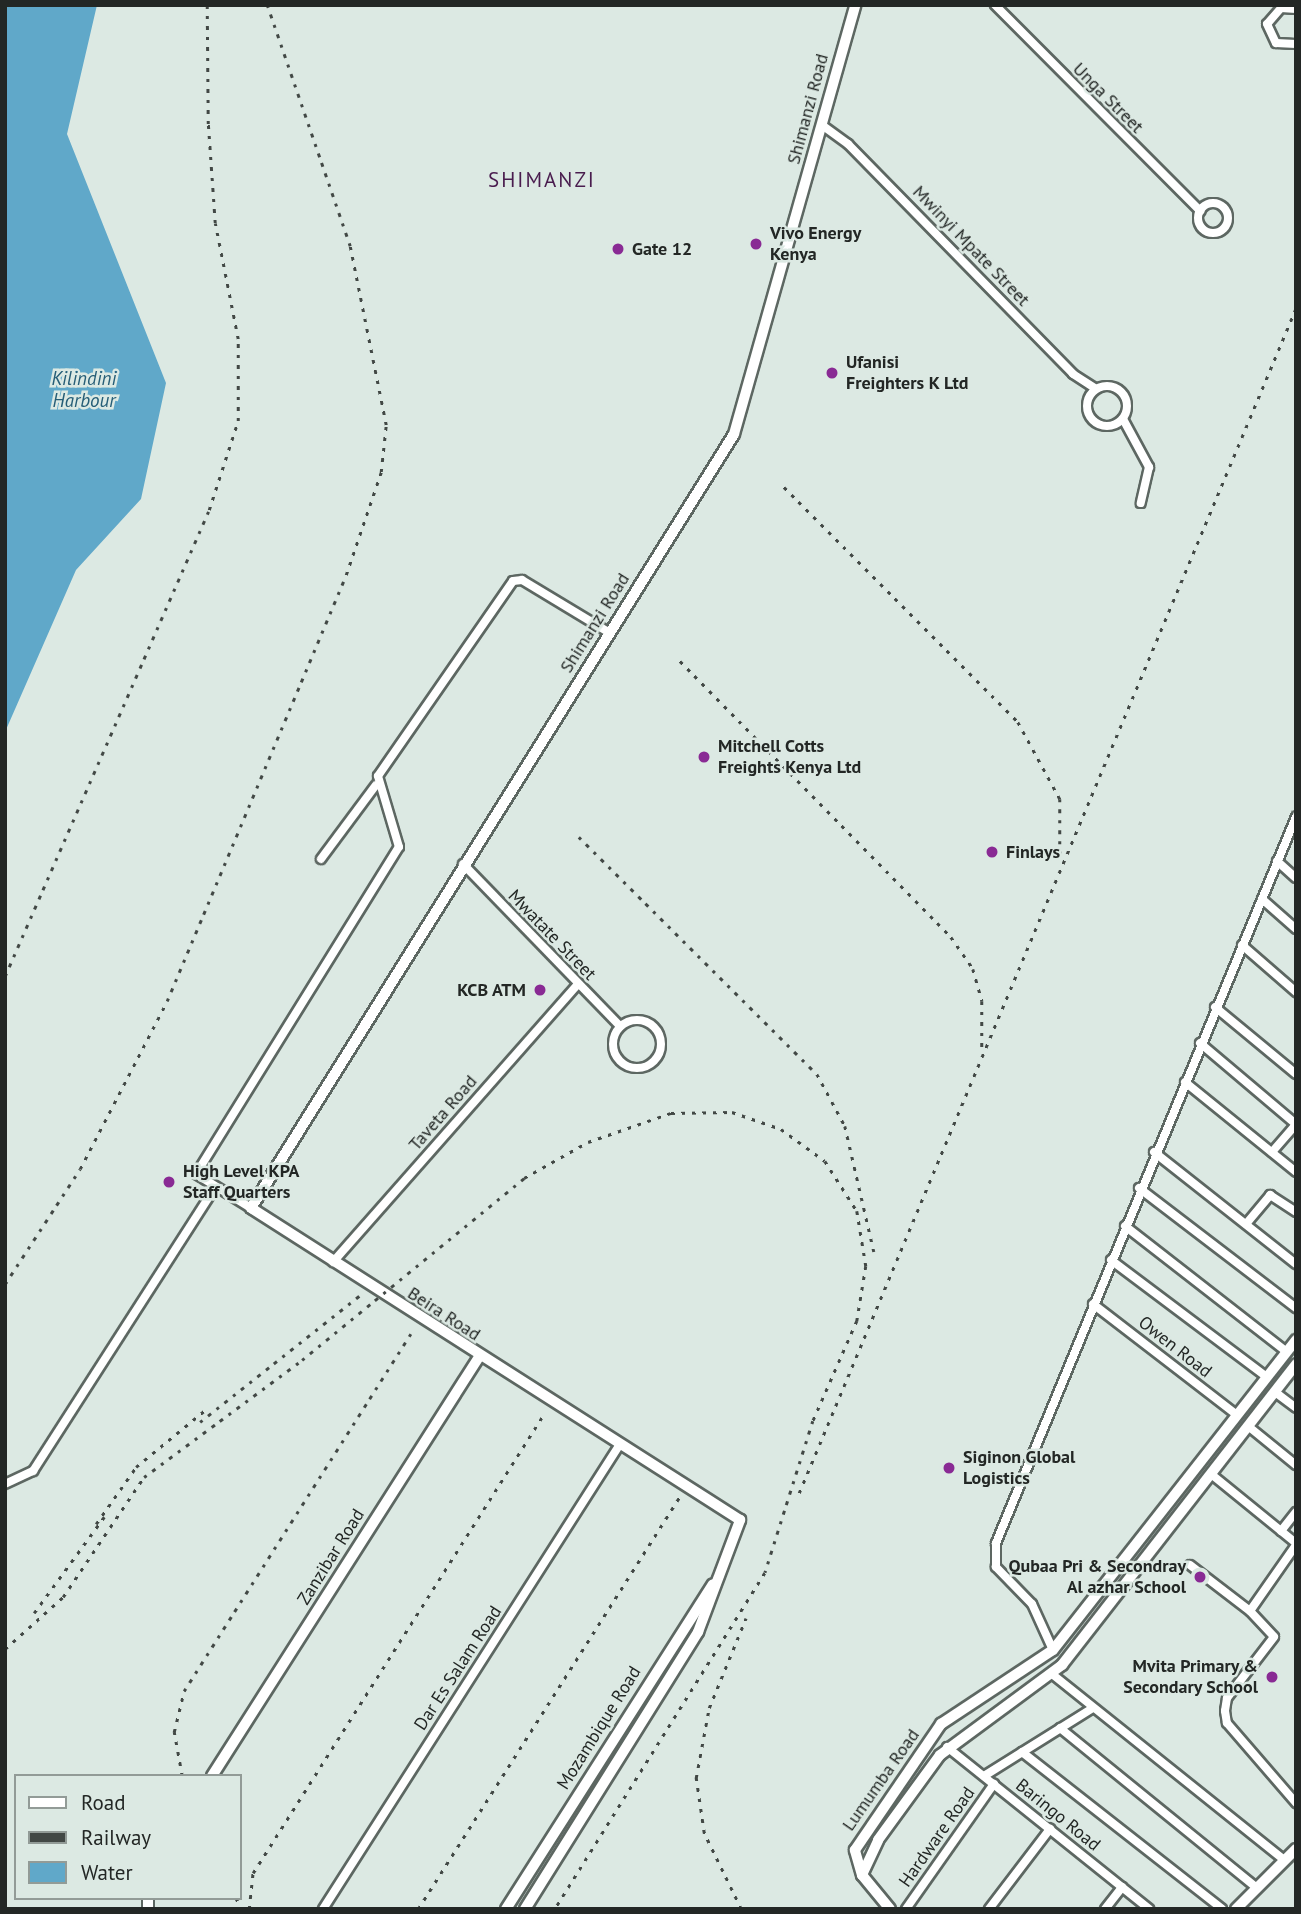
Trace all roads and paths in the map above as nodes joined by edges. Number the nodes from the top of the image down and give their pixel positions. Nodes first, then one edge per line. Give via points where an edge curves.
1 (855, 5) edge
2 (995, 5) edge
3 (1271, 8) edge
4 (1296, 9) edge
5 (1296, 44) edge
6 (822, 125) junction
7 (1200, 211) dead end
8 (1096, 389) junction
9 (1123, 419) junction
10 (1141, 503) dead end
11 (610, 633) junction
12 (376, 785) junction
13 (1295, 823) edge
14 (321, 859) dead end
15 (1277, 862) junction
16 (463, 864) junction
17 (1296, 878) edge
18 (1262, 899) junction
19 (1296, 929) edge
20 (1242, 946) junction
21 (578, 985) junction
22 (1296, 992) edge
23 (1215, 1007) junction
24 (620, 1026) junction
25 (1200, 1043) junction
26 (1296, 1074) edge
27 (1185, 1082) junction
28 (1296, 1124) edge
29 (1154, 1152) junction
30 (1272, 1153) junction
31 (1296, 1172) edge
32 (215, 1188) junction
33 (1139, 1188) junction
34 (251, 1208) junction
35 (1296, 1212) edge
36 (1245, 1224) junction
37 (1125, 1226) junction
38 (1111, 1260) junction
39 (333, 1262) junction
40 (1296, 1264) edge
41 (1093, 1304) junction
42 (1296, 1308) edge
43 (1296, 1340) edge
44 (1287, 1352) junction
45 (479, 1357) junction
46 (1294, 1371) edge
47 (1267, 1377) junction
48 (1275, 1392) junction
49 (1296, 1408) edge
50 (1237, 1415) junction
51 (1248, 1426) junction
52 (620, 1444) junction
53 (1212, 1448) junction
54 (1224, 1457) junction
55 (1296, 1465) edge
56 (1211, 1474) junction
57 (5, 1484) edge
58 (1296, 1512) edge
59 (1281, 1531) junction
60 (1296, 1544) edge
61 (1190, 1565) dead end
62 (725, 1568) junction
63 (1250, 1611) junction
64 (1052, 1650) junction
65 (1052, 1674) junction
66 (1093, 1708) junction
67 (1060, 1728) junction
68 (947, 1747) junction
69 (1022, 1752) junction
70 (213, 1774) edge
71 (984, 1776) junction
72 (994, 1784) junction
73 (1296, 1803) edge
74 (884, 1804) junction
75 (897, 1814) junction
76 (1050, 1829) junction
77 (1296, 1849) edge
78 (1284, 1860) junction
79 (862, 1875) junction
80 (1122, 1887) junction
81 (1257, 1888) junction
82 (323, 1909) edge
83 (506, 1909) edge
84 (525, 1909) edge
85 (890, 1909) edge
86 (906, 1909) edge
87 (989, 1909) edge
88 (1105, 1909) edge
89 (1149, 1909) edge
90 (1222, 1909) edge
91 (1236, 1909) edge

1 - 6 main road, Shimanzi Road
2 - 7 street, Unga Street
3 - 4 street
3 - 5 street via 1270,38 1282,46
6 - 8 street, Mwinyi Mpate Street via 848,144 1073,374
6 - 11 main road, Shimanzi Road via 743,417
8 - 9 street, Mwinyi Mpate Street via 1106,386 1124,395
8 - 9 street via 1087,404 1094,420 1110,425
9 - 10 street, Mwinyi Mpate Street via 1149,467
11 - 12 street via 522,580 513,581
11 - 16 main road, Shimanzi Road
12 - 14 street
12 - 32 street via 399,847 202,1159 197,1174
13 - 15 street
15 - 17 street
15 - 18 street
16 - 21 street, Mwatate Street
16 - 34 main road, Shimanzi Road
18 - 19 street
18 - 20 street
20 - 22 street
20 - 23 street
21 - 24 street, Mwatate Street
21 - 39 street, Taveta Road
23 - 25 street
23 - 26 street
24 - 24 street via 634,1019 650,1023 662,1043 657,1058 636,1068 621,1062 613,1040
25 - 27 street
25 - 28 street
27 - 29 street
27 - 30 street
28 - 30 street
29 - 33 street
29 - 36 street
30 - 31 street
32 - 34 street
32 - 57 street via 33,1471
33 - 37 street
33 - 42 street
34 - 39 main road, Beira Road
35 - 36 street via 1270,1195
36 - 40 street
37 - 38 street
37 - 44 street
38 - 41 street
38 - 47 street
39 - 45 main road, Beira Road
41 - 50 street, Owen Road
41 - 64 street via 995,1551 996,1567 1032,1604
43 - 44 main road, Lumumba Road
44 - 47 main road, Lumumba Road
45 - 52 main road, Beira Road
45 - 70 main road, Zanzibar Road
46 - 48 main road, Lumumba Road
47 - 50 main road, Lumumba Road
48 - 49 street
48 - 51 main road, Lumumba Road
50 - 53 main road, Lumumba Road
51 - 54 main road, Lumumba Road
51 - 55 street
52 - 62 main road, Mozambique Road via 737,1516 741,1528
52 - 82 street, Dar Es Salam Road
53 - 54 main road
53 - 64 main road, Lumumba Road
54 - 56 main road, Lumumba Road
56 - 59 street
56 - 65 main road, Lumumba Road
58 - 59 street
59 - 60 street
60 - 63 street
61 - 63 street
62 - 83 main road, Mozambique Road
62 - 84 main road, Mozambique Road via 698,1632
63 - 73 street via 1274,1637 1227,1698 1227,1723
64 - 74 main road, Lumumba Road via 941,1724
65 - 66 street
65 - 68 main road, Lumumba Road
66 - 67 street
66 - 78 street
67 - 69 street
67 - 81 street
68 - 71 street, Baringo Road
68 - 75 main road, Lumumba Road
69 - 71 street
69 - 90 street
71 - 72 street, Baringo Road
72 - 76 street, Baringo Road
72 - 86 street, Hardware Road
74 - 75 main road
74 - 79 main road, Lumumba Road via 855,1850
75 - 79 main road, Lumumba Road
76 - 80 street, Baringo Road
76 - 87 street
77 - 78 main road
78 - 81 main road
79 - 85 main road
80 - 88 street
80 - 89 street, Baringo Road
81 - 91 main road

